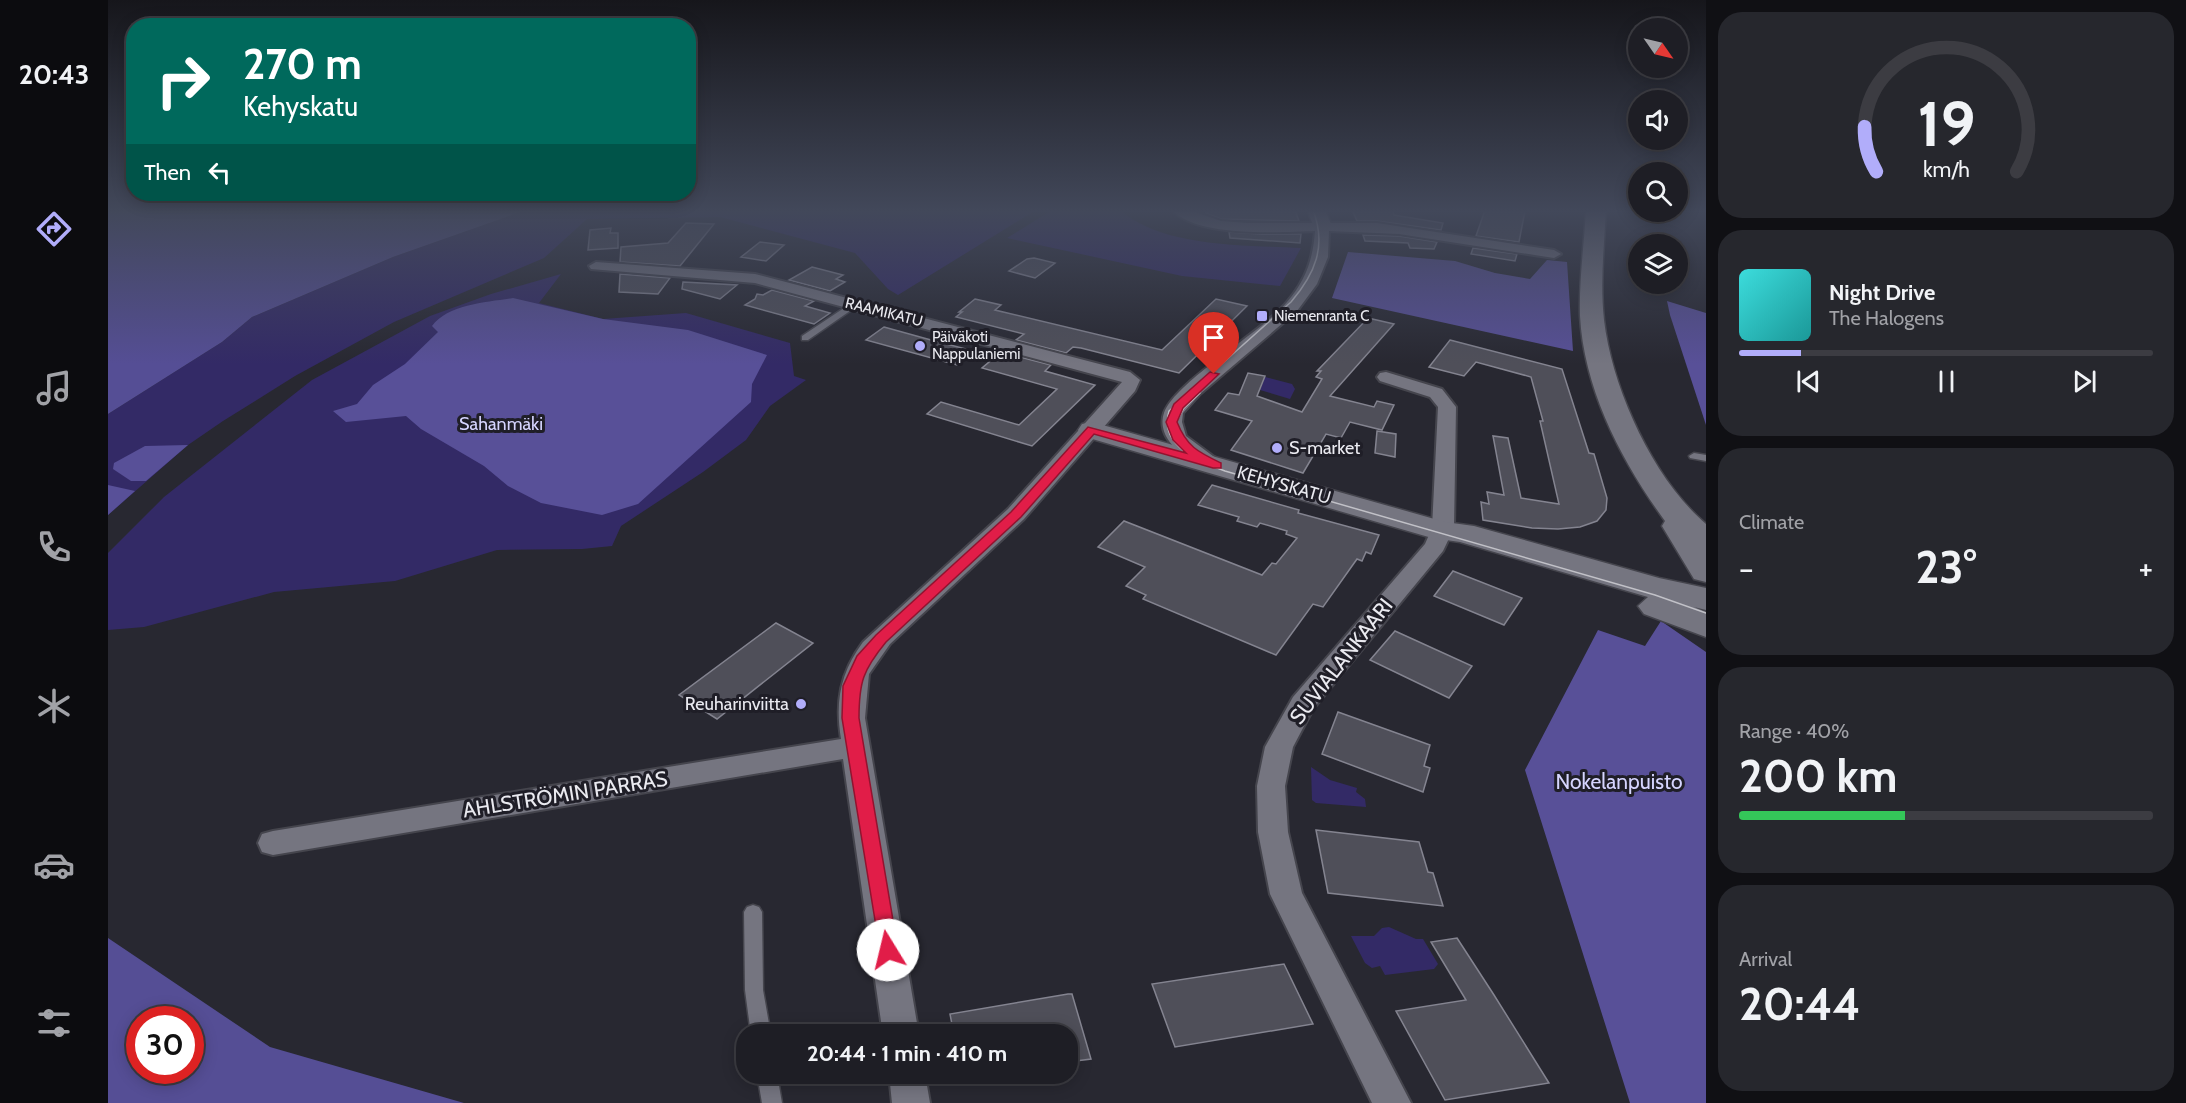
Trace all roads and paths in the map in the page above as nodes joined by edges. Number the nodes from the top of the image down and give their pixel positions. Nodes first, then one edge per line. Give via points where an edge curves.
1 (1321, 261) edge
2 (1594, 261) edge
3 (596, 266) dead end
4 (856, 304) junction
5 (805, 338) dead end
6 (1386, 378) dead end
7 (1092, 430) junction
8 (1694, 456) dead end
9 (1706, 458) edge
10 (1217, 466) junction
11 (1675, 513) junction
12 (1443, 531) junction
13 (1706, 543) edge
14 (1706, 572) edge
15 (1706, 600) edge
16 (1706, 624) edge
17 (856, 747) junction
18 (273, 843) dead end
19 (753, 912) dead end
20 (759, 1024) edge
21 (899, 1024) edge
22 (769, 1084) edge
23 (908, 1084) edge
24 (772, 1103) edge
25 (911, 1103) edge
26 (1392, 1103) edge

1 - 10 street via 1304,292 1285,313 1174,412 1172,429 1179,440 1194,454
2 - 11 main road via 1594,332 1614,409
3 - 4 street, RAAMIKATU via 741,276
4 - 5 lane
4 - 7 street, RAAMIKATU via 1131,380
6 - 12 street via 1436,393 1447,407
7 - 10 main road, KEHYSKATU
7 - 17 street via 1016,514 862,660 851,686 850,718
8 - 9 lane
10 - 12 main road, KEHYSKATU
11 - 13 main road
11 - 14 main road via 1680,532
12 - 15 main road, KEHYSKATU via 1463,533
12 - 16 main road, KEHYSKATU via 1501,559
12 - 26 street, SUVIALANKAARI via 1435,546 1302,704 1278,747 1271,786 1273,832 1286,894
15 - 16 main road via 1700,610
17 - 18 street, AHLSTRÖMIN PARRAS
17 - 21 street
19 - 20 lane via 754,990
22 - 24 lane
23 - 25 street

